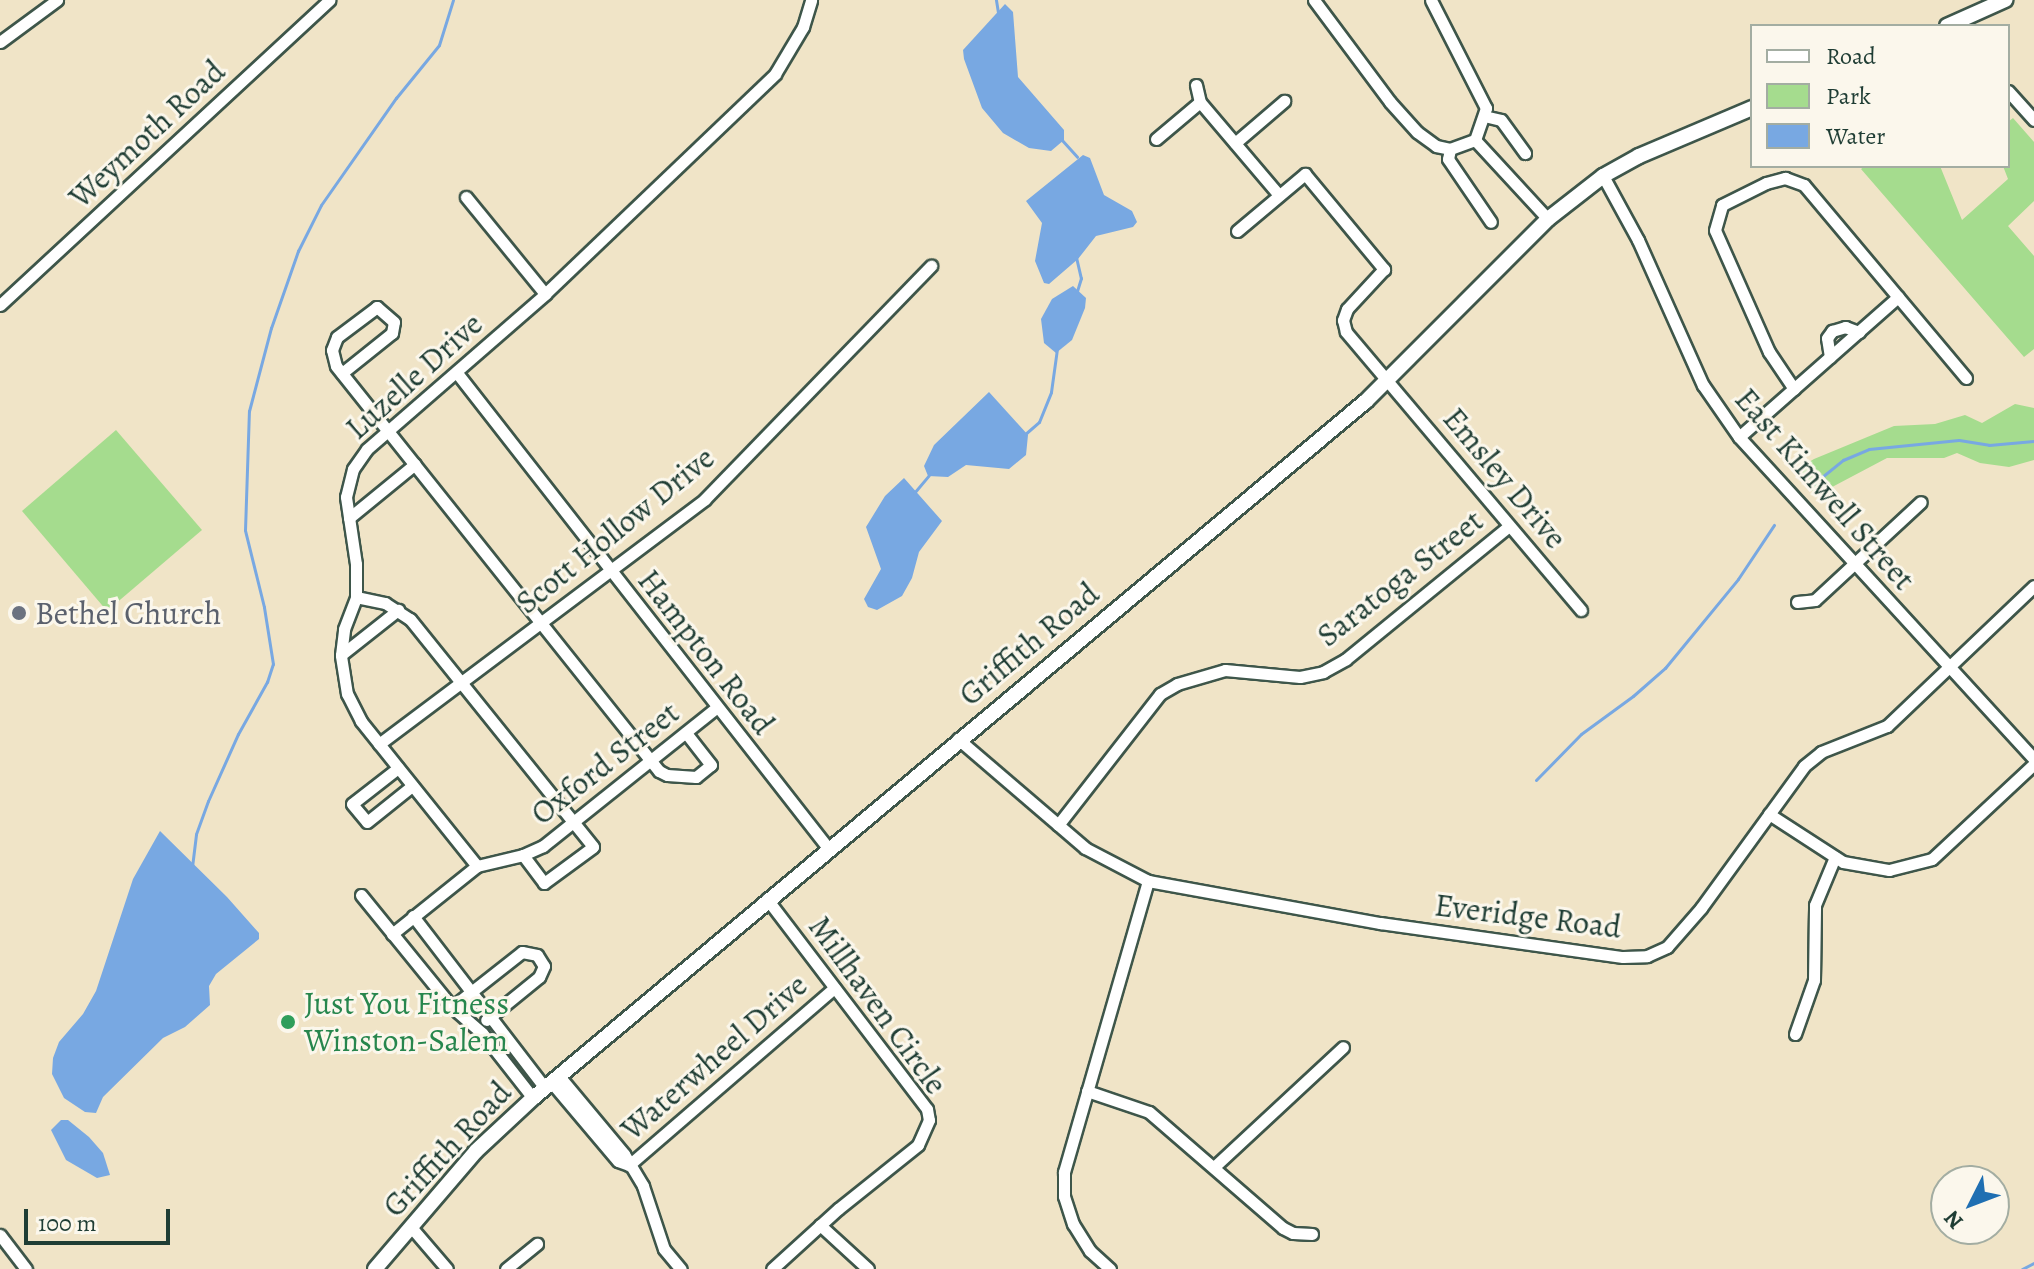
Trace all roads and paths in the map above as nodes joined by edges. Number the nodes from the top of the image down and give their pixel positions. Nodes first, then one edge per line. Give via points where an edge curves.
1 (57, 0) edge
2 (329, 0) edge
3 (811, 0) edge
4 (1314, 0) edge
5 (1431, 0) edge
6 (2005, 0) edge
7 (1952, 24) edge
8 (0, 42) edge
9 (1196, 85) dead end
10 (2010, 93) edge
11 (1284, 101) dead end
12 (1200, 102) junction
13 (1750, 109) edge
14 (1484, 116) junction
15 (2034, 120) edge
16 (1156, 139) dead end
17 (1475, 140) junction
18 (1235, 143) junction
19 (1450, 149) junction
20 (1525, 153) dead end
21 (1603, 176) junction
22 (1279, 195) junction
23 (466, 197) dead end
24 (1548, 219) junction
25 (1491, 222) dead end
26 (1237, 231) dead end
27 (931, 266) dead end
28 (545, 294) junction
29 (1898, 297) junction
30 (0, 305) edge
31 (1859, 332) junction
32 (1830, 357) junction
33 (342, 373) junction
34 (457, 373) junction
35 (1966, 378) dead end
36 (1389, 379) junction
37 (1794, 389) junction
38 (389, 431) junction
39 (1739, 437) junction
40 (415, 464) junction
41 (1921, 502) dead end
42 (349, 518) junction
43 (1509, 526) junction
44 (1854, 565) junction
45 (610, 571) junction
46 (2034, 586) edge
47 (356, 597) junction
48 (1797, 602) dead end
49 (398, 610) junction
50 (1581, 610) dead end
51 (540, 624) junction
52 (341, 655) junction
53 (1948, 667) junction
54 (462, 682) junction
55 (716, 708) junction
56 (686, 733) junction
57 (958, 739) junction
58 (379, 744) junction
59 (651, 761) junction
60 (2034, 761) edge
61 (398, 768) junction
62 (412, 786) junction
63 (1769, 814) junction
64 (574, 822) junction
65 (1058, 825) junction
66 (828, 848) junction
67 (523, 855) junction
68 (1835, 857) junction
69 (477, 866) junction
70 (1148, 881) junction
71 (361, 895) dead end
72 (767, 899) junction
73 (413, 916) junction
74 (392, 934) junction
75 (834, 988) junction
76 (473, 991) junction
77 (452, 1007) junction
78 (489, 1017) junction
79 (476, 1027) junction
80 (1795, 1034) dead end
81 (1343, 1047) dead end
82 (547, 1086) junction
83 (1087, 1091) junction
84 (629, 1165) junction
85 (1214, 1167) junction
86 (820, 1225) junction
87 (411, 1227) junction
88 (1312, 1234) dead end
89 (0, 1235) edge
90 (537, 1244) dead end
91 (26, 1269) edge
92 (375, 1269) edge
93 (447, 1269) edge
94 (506, 1269) edge
95 (681, 1269) edge
96 (772, 1269) edge
97 (868, 1269) edge
98 (1110, 1269) edge

1 - 8 street
2 - 30 street, Weymoth Road
3 - 28 street, Luzelle Drive via 803,27 775,74
4 - 19 street via 1417,132
5 - 14 street via 1486,108
6 - 7 street
9 - 12 street
10 - 15 street
11 - 18 street
12 - 16 street
12 - 18 street
13 - 21 street, Griffith Road
14 - 17 street
14 - 20 street via 1501,120
17 - 19 street
17 - 24 street
18 - 22 street
19 - 25 street via 1448,159
21 - 24 street, Griffith Road
21 - 39 street, East Kimwell Street via 1703,385
22 - 26 street
22 - 36 street, Emsley Drive via 1305,174 1384,269 1347,309 1343,326
23 - 28 street
24 - 36 street, Griffith Road
27 - 45 street, Scott Hollow Drive via 705,499
28 - 34 street, Luzelle Drive
29 - 31 street
29 - 35 street
29 - 37 street via 1804,185 1785,178 1722,205 1715,230 1769,352
31 - 32 street
31 - 32 street via 1845,327 1832,331 1827,338
32 - 37 street
33 - 33 street via 392,333 394,322 377,307 333,343 332,357
33 - 38 street
34 - 38 street, Luzelle Drive
34 - 45 street, Hampton Road
36 - 43 street, Emsley Drive
36 - 57 street, Griffith Road
37 - 39 street
38 - 40 street
38 - 42 street, Luzelle Drive via 353,469 346,497
39 - 44 street, East Kimwell Street
40 - 42 street
40 - 51 street
41 - 44 street
42 - 47 street, Luzelle Drive
43 - 50 street, Emsley Drive
43 - 65 street, Saratoga Street via 1323,672 1300,677 1225,670 1160,694
44 - 48 street via 1815,600
44 - 53 street, East Kimwell Street
45 - 51 street, Scott Hollow Drive
45 - 55 street, Hampton Road
46 - 53 street, Everidge Road
47 - 49 street
47 - 52 street, Luzelle Drive
49 - 52 street
49 - 54 street
51 - 54 street, Scott Hollow Drive
51 - 59 street
52 - 58 street, Luzelle Drive via 352,706
53 - 60 street, East Kimwell Street
53 - 63 street, Everidge Road via 1887,726 1821,752 1804,766
54 - 58 street, Scott Hollow Drive
54 - 64 street
55 - 56 street, Oxford Street
55 - 66 street, Hampton Road
56 - 59 street, Oxford Street
56 - 59 street via 711,765 696,777 667,775
57 - 65 street, Everidge Road
57 - 66 street, Griffith Road
58 - 61 street, Luzelle Drive
59 - 64 street, Oxford Street
60 - 68 street via 1932,859 1889,870
61 - 62 street, Luzelle Drive
61 - 62 street via 352,804 367,822
62 - 69 street, Luzelle Drive
63 - 68 street
63 - 70 street, Everidge Road via 1667,947 1647,956 1380,923
64 - 67 street, Oxford Street
64 - 67 street via 593,847 544,883
65 - 70 street, Everidge Road via 1119,869
66 - 72 street, Griffith Road
67 - 69 street, Oxford Street
68 - 80 street via 1815,905 1814,980
69 - 73 street
70 - 83 street
71 - 74 street
72 - 75 street, Millhaven Circle
72 - 82 street, Griffith Road
73 - 74 street
73 - 76 street
74 - 77 street
75 - 84 street, Waterwheel Drive
75 - 86 street, Millhaven Circle via 927,1109 929,1120 918,1145
76 - 77 street
76 - 78 street
76 - 78 street via 522,952 533,952 542,961 539,977
77 - 79 street
78 - 79 street
78 - 82 street
79 - 82 street
81 - 85 street
82 - 84 street
82 - 87 street, Griffith Road via 476,1151
83 - 85 street via 1142,1108
83 - 98 street via 1064,1172 1064,1196 1079,1237
84 - 95 street via 643,1186 664,1249
85 - 88 street via 1283,1228
86 - 96 street, Millhaven Circle
86 - 97 street
87 - 92 street, Griffith Road
87 - 93 street
89 - 91 street
90 - 94 street

